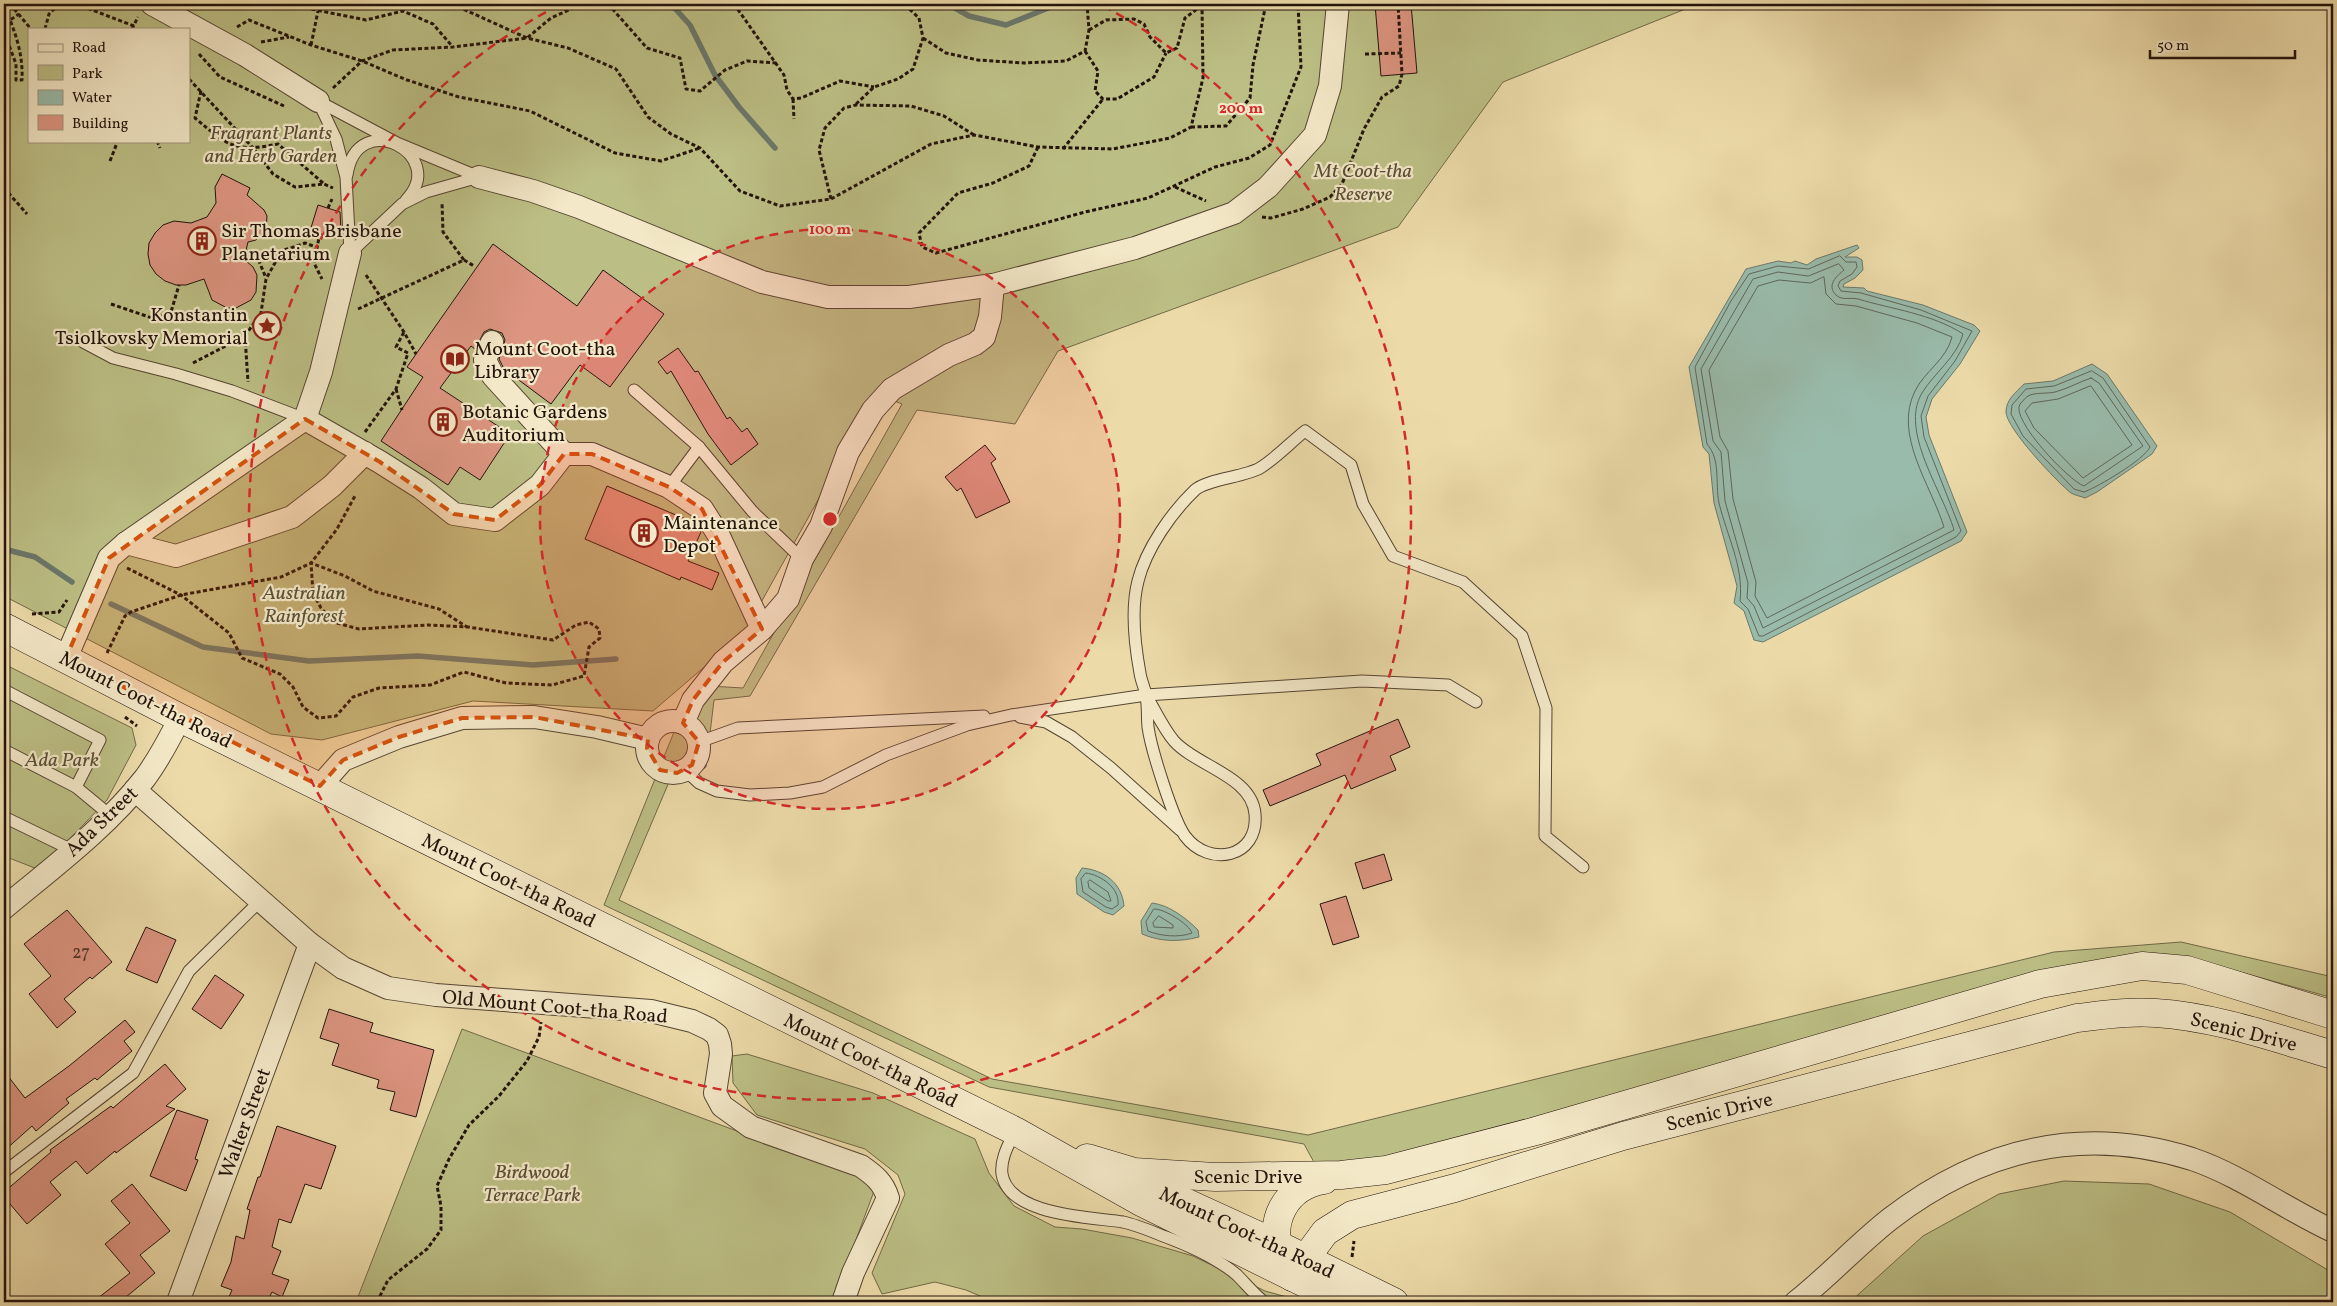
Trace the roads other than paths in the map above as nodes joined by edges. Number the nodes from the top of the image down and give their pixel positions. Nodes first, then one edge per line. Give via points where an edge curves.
1 (152, 4) edge
2 (1338, 4) edge
3 (318, 101) junction
4 (397, 143) junction
5 (346, 177) junction
6 (478, 177) junction
7 (402, 204) junction
8 (344, 279) junction
9 (994, 285) junction
10 (83, 342) dead end
11 (492, 342) dead end
12 (634, 390) dead end
13 (305, 419) junction
14 (699, 446) junction
15 (365, 453) junction
16 (564, 454) junction
17 (669, 487) junction
18 (126, 543) junction
19 (802, 559) junction
20 (4, 626) edge
21 (762, 629) junction
22 (66, 658) junction
23 (4, 690) edge
24 (1146, 695) junction
25 (1476, 702) dead end
26 (1011, 715) junction
27 (180, 718) junction
28 (682, 723) junction
29 (648, 740) junction
30 (698, 742) junction
31 (4, 750) edge
32 (685, 770) junction
33 (320, 786) junction
34 (76, 787) junction
35 (135, 790) junction
36 (111, 816) junction
37 (4, 817) edge
38 (1182, 832) junction
39 (72, 850) junction
40 (1583, 867) dead end
41 (261, 900) junction
42 (4, 908) edge
43 (310, 944) junction
44 (2333, 1015) edge
45 (2333, 1055) edge
46 (1015, 1131) junction
47 (1079, 1155) junction
48 (4, 1172) edge
49 (1360, 1174) junction
50 (2333, 1231) edge
51 (1277, 1245) junction
52 (1298, 1268) junction
53 (178, 1302) edge
54 (842, 1302) edge
55 (1264, 1302) edge
56 (1343, 1302) edge
57 (1394, 1302) edge
58 (1796, 1302) edge

1 - 3 street
2 - 9 street via 1330,86 1315,135 1268,187 1234,213 1134,248
3 - 4 lane
3 - 5 lane via 336,139
4 - 5 lane via 381,140 367,143 348,163
4 - 6 lane
4 - 7 lane via 410,154 416,166 415,187
5 - 8 lane
6 - 7 lane via 426,192
6 - 9 street via 533,191 579,208 762,282 828,297 909,297
7 - 8 lane
8 - 13 street via 321,372
9 - 19 street via 984,337 892,389 873,410 848,452 821,526
10 - 13 lane via 112,358 232,391
11 - 16 street via 485,360 493,376
12 - 14 lane
13 - 15 street
13 - 18 street
14 - 17 lane
14 - 19 lane via 752,511
15 - 16 street via 421,488 454,514 495,520 540,485
15 - 18 street via 332,486 292,516 176,556
16 - 17 street via 592,454
17 - 21 street via 702,509 718,534
18 - 22 street via 109,558
19 - 21 street via 788,600
20 - 22 main road, Mount Coot-tha Road
21 - 28 street via 723,662 694,700
22 - 27 main road, Mount Coot-tha Road
23 - 34 lane via 100,740
24 - 25 lane via 1362,681 1448,685
24 - 26 lane
24 - 38 lane via 1152,748
24 - 38 lane via 1175,742 1200,761 1228,775 1255,806 1256,825 1251,840 1242,849 1210,854 1193,846
24 - 40 lane via 1134,630 1138,582 1155,539 1196,489 1260,468 1305,430 1351,465 1363,504 1393,556 1463,582 1522,636 1546,708 1545,836
26 - 30 lane via 738,728
26 - 32 lane via 926,738 823,787 790,793 750,795 717,791 699,783
26 - 38 lane via 1046,722 1072,737
27 - 33 main road, Mount Coot-tha Road
27 - 35 street, Ada Street via 161,754
28 - 29 street via 674,721 658,726
28 - 30 street via 695,734
29 - 32 street via 648,757 660,770 677,773
29 - 33 street via 597,727 534,717 462,718 399,737 343,760
30 - 32 street via 697,758
31 - 34 lane
33 - 46 main road, Mount Coot-tha Road
34 - 36 lane
35 - 36 street, Ada Street
35 - 41 street, Old Mount Coot-tha Road
36 - 39 street, Ada Street
37 - 39 lane
39 - 42 street, Ada Street
41 - 43 street, Old Mount Coot-tha Road
41 - 48 lane via 189,970 133,1073
43 - 53 street, Walter Street
43 - 54 street, Old Mount Coot-tha Road via 343,968 388,988 436,995 651,1011 692,1021 709,1029 717,1036 721,1054 715,1093 722,1106 734,1117 861,1166 884,1186 888,1198
44 - 49 main road, Scenic Drive via 2187,970 2142,966 2091,974 2003,995 1459,1153
45 - 52 main road, Scenic Drive via 2223,1022 2193,1017 2154,1012 2077,1018 1623,1136 1455,1188 1352,1214 1331,1227
46 - 47 main road, Mount Coot-tha Road
46 - 52 main road, Mount Coot-tha Road via 1143,1203
46 - 55 lane via 1002,1163 1002,1176 1014,1193 1027,1202 1058,1215 1126,1223 1182,1243 1222,1265
47 - 49 main road, Scenic Drive via 1124,1170 1155,1174 1227,1177
47 - 51 main road, Mount Coot-tha Road
49 - 51 main road, Scenic Drive via 1315,1181 1298,1189 1279,1216
50 - 58 street via 2224,1172 2192,1160 2116,1144 2046,1147 2020,1152 1953,1177 1889,1220
51 - 52 main road, Scenic Drive
52 - 56 main road
52 - 57 main road, Mount Coot-tha Road

